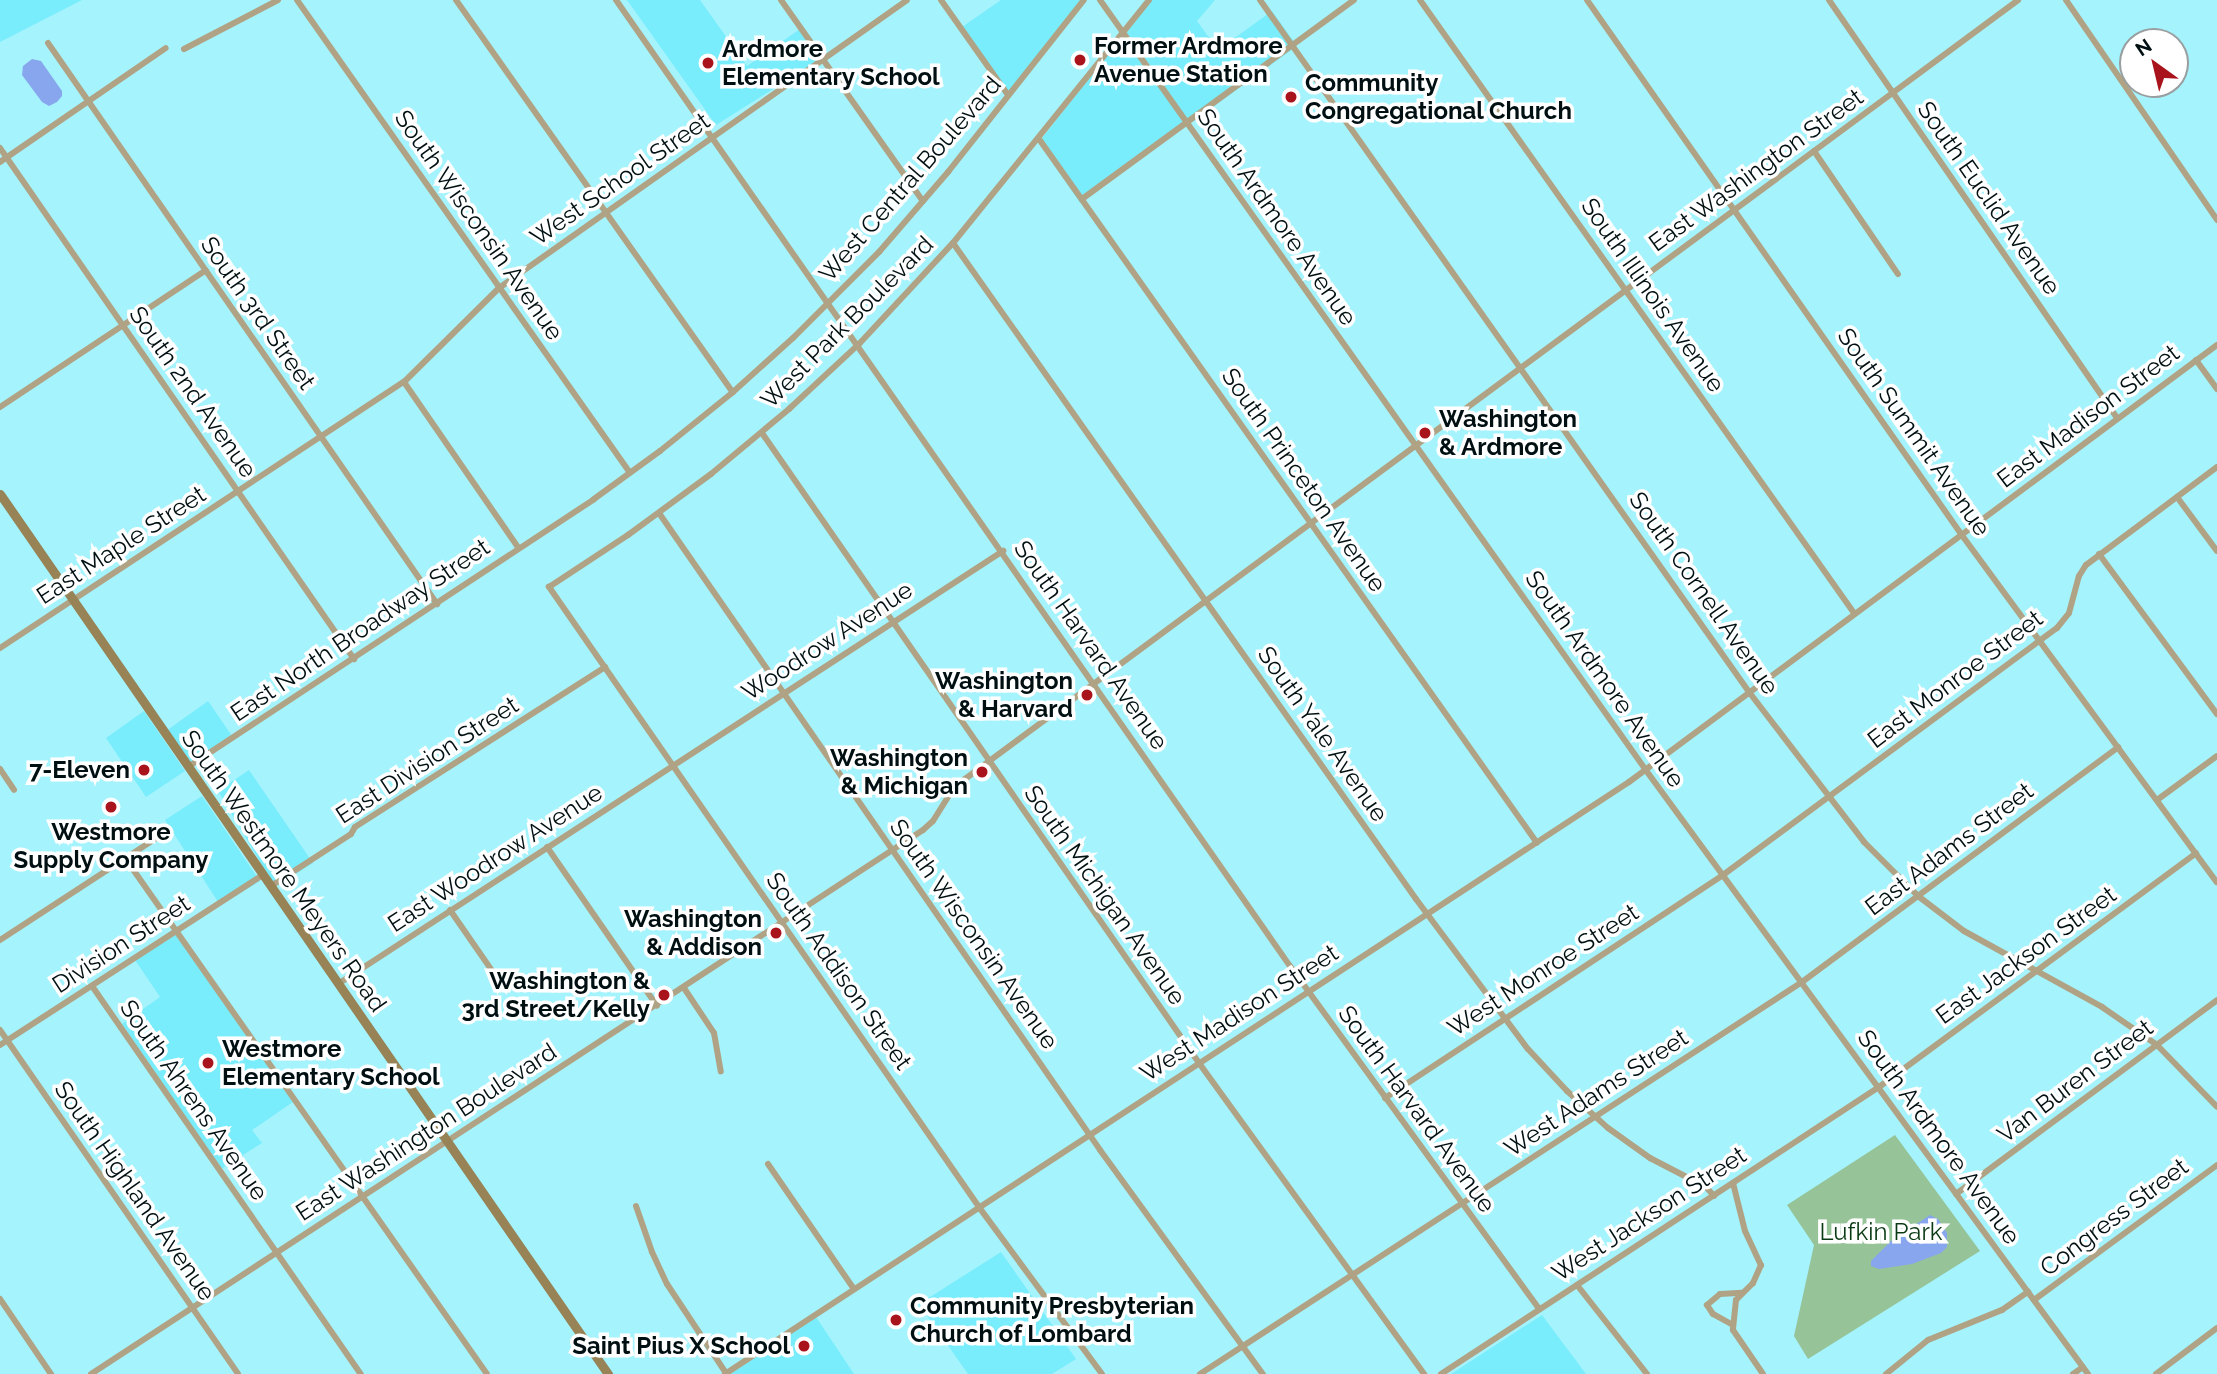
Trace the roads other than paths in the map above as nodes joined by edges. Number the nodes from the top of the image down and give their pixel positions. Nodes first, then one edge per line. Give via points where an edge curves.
1 (278, 0) edge
2 (297, 0) edge
3 (456, 0) edge
4 (616, 0) edge
5 (781, 0) edge
6 (906, 0) edge
7 (941, 0) edge
8 (1084, 0) edge
9 (1100, 0) edge
10 (1149, 0) edge
11 (1260, 0) edge
12 (1354, 0) edge
13 (1420, 0) edge
14 (1587, 0) edge
15 (1829, 0) edge
16 (2018, 0) edge
17 (2066, 0) edge
18 (1124, 33) junction
19 (48, 43) dead end
20 (1292, 45) junction
21 (166, 48) dead end
22 (184, 49) dead end
23 (823, 59) junction
24 (1893, 93) junction
25 (1008, 95) junction
26 (89, 103) junction
27 (1187, 123) junction
28 (713, 137) junction
29 (1039, 139) junction
30 (0, 148) edge
31 (1814, 151) junction
32 (7, 158) junction
33 (0, 162) edge
34 (1082, 199) junction
35 (923, 201) junction
36 (1735, 209) junction
37 (606, 212) junction
38 (2217, 220) edge
39 (953, 243) junction
40 (206, 270) junction
41 (1898, 274) dead end
42 (499, 288) junction
43 (1626, 290) junction
44 (830, 303) junction
45 (123, 325) junction
46 (859, 344) junction
47 (2217, 345) edge
48 (2196, 360) junction
49 (1521, 367) junction
50 (404, 382) junction
51 (2217, 389) edge
52 (733, 392) junction
53 (0, 407) edge
54 (2117, 418) junction
55 (762, 433) junction
56 (320, 437) junction
57 (1416, 445) junction
58 (2217, 467) edge
59 (630, 473) junction
60 (238, 492) junction
61 (0, 494) edge
62 (2177, 497) junction
63 (659, 513) junction
64 (1311, 523) junction
65 (1961, 534) junction
66 (518, 547) junction
67 (1003, 551) junction
68 (2217, 551) edge
69 (2099, 554) junction
70 (549, 586) joint
71 (72, 598) junction
72 (1205, 601) junction
73 (437, 604) junction
74 (1854, 613) junction
75 (893, 622) junction
76 (2040, 641) junction
77 (0, 648) edge
78 (354, 659) junction
79 (606, 667) junction
80 (1094, 683) junction
81 (783, 692) junction
82 (1749, 692) junction
83 (2217, 714) edge
84 (2118, 747) junction
85 (2217, 756) edge
86 (989, 761) junction
87 (673, 764) junction
88 (188, 767) junction
89 (0, 769) edge
90 (1645, 769) junction
91 (14, 790) dead end
92 (1829, 798) junction
93 (2157, 800) junction
94 (167, 831) dead end
95 (1537, 843) junction
96 (547, 847) junction
97 (893, 850) junction
98 (2196, 853) junction
99 (125, 858) junction
100 (263, 875) junction
101 (1723, 875) junction
102 (2217, 882) edge
103 (271, 886) junction
104 (1918, 895) junction
105 (450, 911) junction
106 (1427, 914) junction
107 (782, 923) junction
108 (177, 930) junction
109 (0, 940) edge
110 (2037, 971) junction
111 (1802, 982) junction
112 (338, 984) junction
113 (92, 986) junction
114 (504, 988) dead end
115 (684, 988) junction
116 (1308, 992) junction
117 (2217, 1000) edge
118 (657, 1006) junction
119 (1504, 1018) junction
120 (0, 1030) edge
121 (7, 1040) junction
122 (0, 1045) edge
123 (2157, 1045) junction
124 (1199, 1063) junction
125 (721, 1071) dead end
126 (1879, 1087) junction
127 (1385, 1098) junction
128 (2217, 1107) edge
129 (1596, 1117) junction
130 (1090, 1134) junction
131 (446, 1141) junction
132 (768, 1164) dead end
133 (2217, 1165) edge
134 (1733, 1183) junction
135 (1956, 1194) junction
136 (1714, 1196) junction
137 (361, 1197) junction
138 (1462, 1204) junction
139 (636, 1206) dead end
140 (979, 1207) junction
141 (276, 1252) junction
142 (1353, 1275) junction
143 (1577, 1285) junction
144 (854, 1289) junction
145 (2028, 1292) junction
146 (1742, 1293) junction
147 (0, 1299) edge
148 (2034, 1300) junction
149 (192, 1306) junction
150 (1539, 1309) junction
151 (1733, 1325) junction
152 (2217, 1328) edge
153 (1243, 1346) junction
154 (2083, 1367) junction
155 (726, 1373) edge
156 (51, 1374) edge
157 (92, 1374) edge
158 (238, 1374) edge
159 (361, 1374) edge
160 (487, 1374) edge
161 (608, 1374) edge
162 (1102, 1374) edge
163 (1200, 1374) edge
164 (1264, 1374) edge
165 (1424, 1374) edge
166 (1441, 1374) edge
167 (1647, 1374) edge
168 (1763, 1374) edge
169 (1886, 1374) edge
170 (2073, 1374) edge
171 (2088, 1374) edge
172 (2156, 1374) edge

1 - 22 street
2 - 42 street, South Wisconsin Avenue
3 - 37 street
4 - 28 street, South Harvard Avenue
5 - 23 street
6 - 23 street, West School Street
7 - 25 street
8 - 25 street, West Central Boulevard
9 - 18 street, South Ardmore Avenue
10 - 18 street, West Park Boulevard
11 - 20 street, South Cornell Avenue
12 - 20 street
13 - 43 street, South Illinois Avenue
14 - 36 street, South Summit Avenue
15 - 24 street, South Euclid Avenue
16 - 24 street, East Washington Street
17 - 38 street
18 - 27 street, South Ardmore Avenue
18 - 29 street, West Park Boulevard
19 - 26 street, South 3rd Street
20 - 27 street
20 - 49 street, South Cornell Avenue
21 - 26 street
23 - 28 street, West School Street
23 - 35 street
24 - 31 street, East Washington Street
24 - 54 street, South Euclid Avenue
25 - 35 street, West Central Boulevard
26 - 32 street
26 - 40 street, South 3rd Street
27 - 34 street
27 - 57 street, South Ardmore Avenue
28 - 37 street, West School Street
28 - 44 street, South Harvard Avenue
29 - 34 street, South Princeton Avenue
29 - 39 street, West Park Boulevard
30 - 32 street, South 2nd Avenue
31 - 36 street, East Washington Street
31 - 41 street
32 - 33 street
32 - 45 street, South 2nd Avenue
34 - 64 street, South Princeton Avenue
35 - 44 street, West Central Boulevard
36 - 43 street, East Washington Street
36 - 65 street, South Summit Avenue
37 - 42 street, West School Street
37 - 52 street
39 - 46 street, West Park Boulevard
39 - 72 street, South Yale Avenue
40 - 45 street
40 - 56 street, South 3rd Street
42 - 50 street, West School Street
42 - 59 street, South Wisconsin Avenue
43 - 49 street, East Washington Street
43 - 74 street, South Illinois Avenue
44 - 46 street, South Harvard Avenue
44 - 52 street, West Central Boulevard
45 - 53 street
45 - 60 street, South 2nd Avenue
46 - 55 street, West Park Boulevard
46 - 67 street, South Harvard Avenue
47 - 48 street, East Madison Street
48 - 51 street
48 - 54 street, East Madison Street
49 - 57 street, East Washington Street
49 - 82 street, South Cornell Avenue
50 - 56 street, East Maple Street
50 - 66 street
52 - 59 street, West Central Boulevard
54 - 65 street, East Madison Street
55 - 63 street, West Park Boulevard
55 - 75 street, South Michigan Avenue
56 - 60 street, East Maple Street
56 - 73 street, South 3rd Street
57 - 64 street, East Washington Street
57 - 90 street, South Ardmore Avenue
58 - 62 street, East Monroe Street
59 - 66 street, West Central Boulevard
60 - 71 street, East Maple Street
60 - 78 street, South 2nd Avenue
61 - 71 street, South Westmore Meyers Road
62 - 68 street
62 - 69 street, East Monroe Street
63 - 70 street, West Park Boulevard
63 - 81 street, South Wisconsin Avenue
64 - 72 street, East Washington Street
64 - 95 street, South Princeton Avenue
65 - 74 street, East Madison Street
65 - 76 street, South Summit Avenue
66 - 73 street, East North Broadway Street
67 - 75 street, Woodrow Avenue
67 - 80 street, South Harvard Avenue
69 - 76 street, East Monroe Street via 2078,576 2064,621
69 - 83 street
70 - 79 street, South Addison Street
71 - 77 street, East Maple Street
71 - 88 street, South Westmore Meyers Road
72 - 80 street, East Washington Street
72 - 106 street, South Yale Avenue
73 - 78 street, East North Broadway Street
74 - 82 street, East Madison Street
75 - 81 street, Woodrow Avenue
75 - 86 street, South Michigan Avenue
76 - 84 street, South Summit Avenue
76 - 92 street, East Monroe Street
78 - 88 street, East North Broadway Street
79 - 87 street, South Addison Street
79 - 103 street, East Division Street
80 - 86 street, East Washington Boulevard
80 - 116 street, South Harvard Avenue
81 - 87 street, Woodrow Avenue
81 - 97 street, South Wisconsin Avenue
82 - 90 street, East Madison Street
82 - 92 street, South Cornell Avenue
84 - 93 street, South Summit Avenue
84 - 104 street, East Adams Street
85 - 93 street
86 - 97 street, East Washington Boulevard via 957,786 930,825
86 - 124 street, South Michigan Avenue
87 - 96 street, East Woodrow Avenue
87 - 107 street, South Addison Street
88 - 100 street, South Westmore Meyers Road
89 - 91 street
90 - 95 street, West Madison Street
90 - 101 street, South Ardmore Avenue
92 - 101 street, East Monroe Street
92 - 104 street, South Cornell Avenue via 1870,849
93 - 98 street, South Summit Avenue
94 - 99 street
95 - 106 street, West Madison Street
96 - 105 street, East Woodrow Avenue
96 - 118 street
97 - 107 street, East Washington Boulevard
97 - 130 street, South Wisconsin Avenue
98 - 102 street, South Summit Avenue
98 - 110 street, East Jackson Street
99 - 108 street
99 - 109 street
100 - 103 street, South Westmore Meyers Road
100 - 108 street, Division Street
101 - 111 street, South Ardmore Avenue
101 - 119 street, West Monroe Street
103 - 112 street, South Westmore Meyers Road
104 - 110 street, South Cornell Avenue via 1964,931
104 - 111 street, East Adams Street
105 - 112 street, East Woodrow Avenue
105 - 114 street
106 - 116 street, West Madison Street
106 - 119 street, South Yale Avenue
107 - 115 street, East Washington Boulevard
107 - 140 street, South Addison Street
108 - 113 street, Division Street
108 - 137 street
110 - 123 street, South Cornell Avenue
110 - 126 street, East Jackson Street
111 - 126 street, South Ardmore Avenue
111 - 129 street, West Adams Street
112 - 131 street, South Westmore Meyers Road
113 - 121 street, Division Street
113 - 141 street, South Ahrens Avenue
115 - 118 street, East Washington Boulevard
115 - 125 street via 714,1032
116 - 124 street, West Madison Street
116 - 127 street, South Harvard Avenue
117 - 123 street, Van Buren Street
118 - 131 street, East Washington Boulevard
119 - 127 street, West Monroe Street
119 - 129 street, South Yale Avenue via 1543,1067
120 - 121 street, South Highland Avenue
121 - 122 street, Division Street
121 - 149 street, South Highland Avenue
123 - 128 street, South Cornell Avenue
123 - 135 street, Van Buren Street
124 - 130 street, West Madison Street
124 - 142 street, South Michigan Avenue
126 - 134 street, West Jackson Street
126 - 135 street, South Ardmore Avenue
127 - 138 street, South Harvard Avenue
129 - 136 street, South Yale Avenue via 1650,1158 1706,1187
129 - 138 street, West Adams Street
130 - 140 street, West Madison Street
130 - 153 street, South Wisconsin Avenue
131 - 137 street, East Washington Boulevard
131 - 161 street, South Westmore Meyers Road
132 - 144 street
133 - 148 street, Congress Street
134 - 136 street, West Jackson Street
134 - 146 street via 1745,1231 1761,1265
135 - 145 street, South Ardmore Avenue
136 - 143 street, West Jackson Street
137 - 141 street, East Washington Boulevard
137 - 160 street
138 - 142 street, West Adams Street
138 - 150 street, South Harvard Avenue
139 - 155 street via 667,1284
140 - 144 street, West Madison Street
140 - 162 street, South Addison Street
141 - 149 street, East Washington Boulevard
141 - 159 street, South Ahrens Avenue
142 - 153 street, West Adams Street
142 - 165 street, South Michigan Avenue
143 - 150 street, West Jackson Street
143 - 167 street
144 - 155 street
145 - 148 street, South Ardmore Avenue
145 - 169 street via 2002,1310 1928,1340
146 - 151 street via 1736,1300
146 - 151 street via 1720,1294 1707,1305
147 - 156 street
148 - 154 street, South Ardmore Avenue
149 - 157 street, East Washington Boulevard
149 - 158 street, South Highland Avenue
150 - 166 street, West Jackson Street
151 - 168 street
152 - 172 street
153 - 163 street, West Adams Street
153 - 164 street, South Wisconsin Avenue
154 - 170 street
154 - 171 street, South Ardmore Avenue

